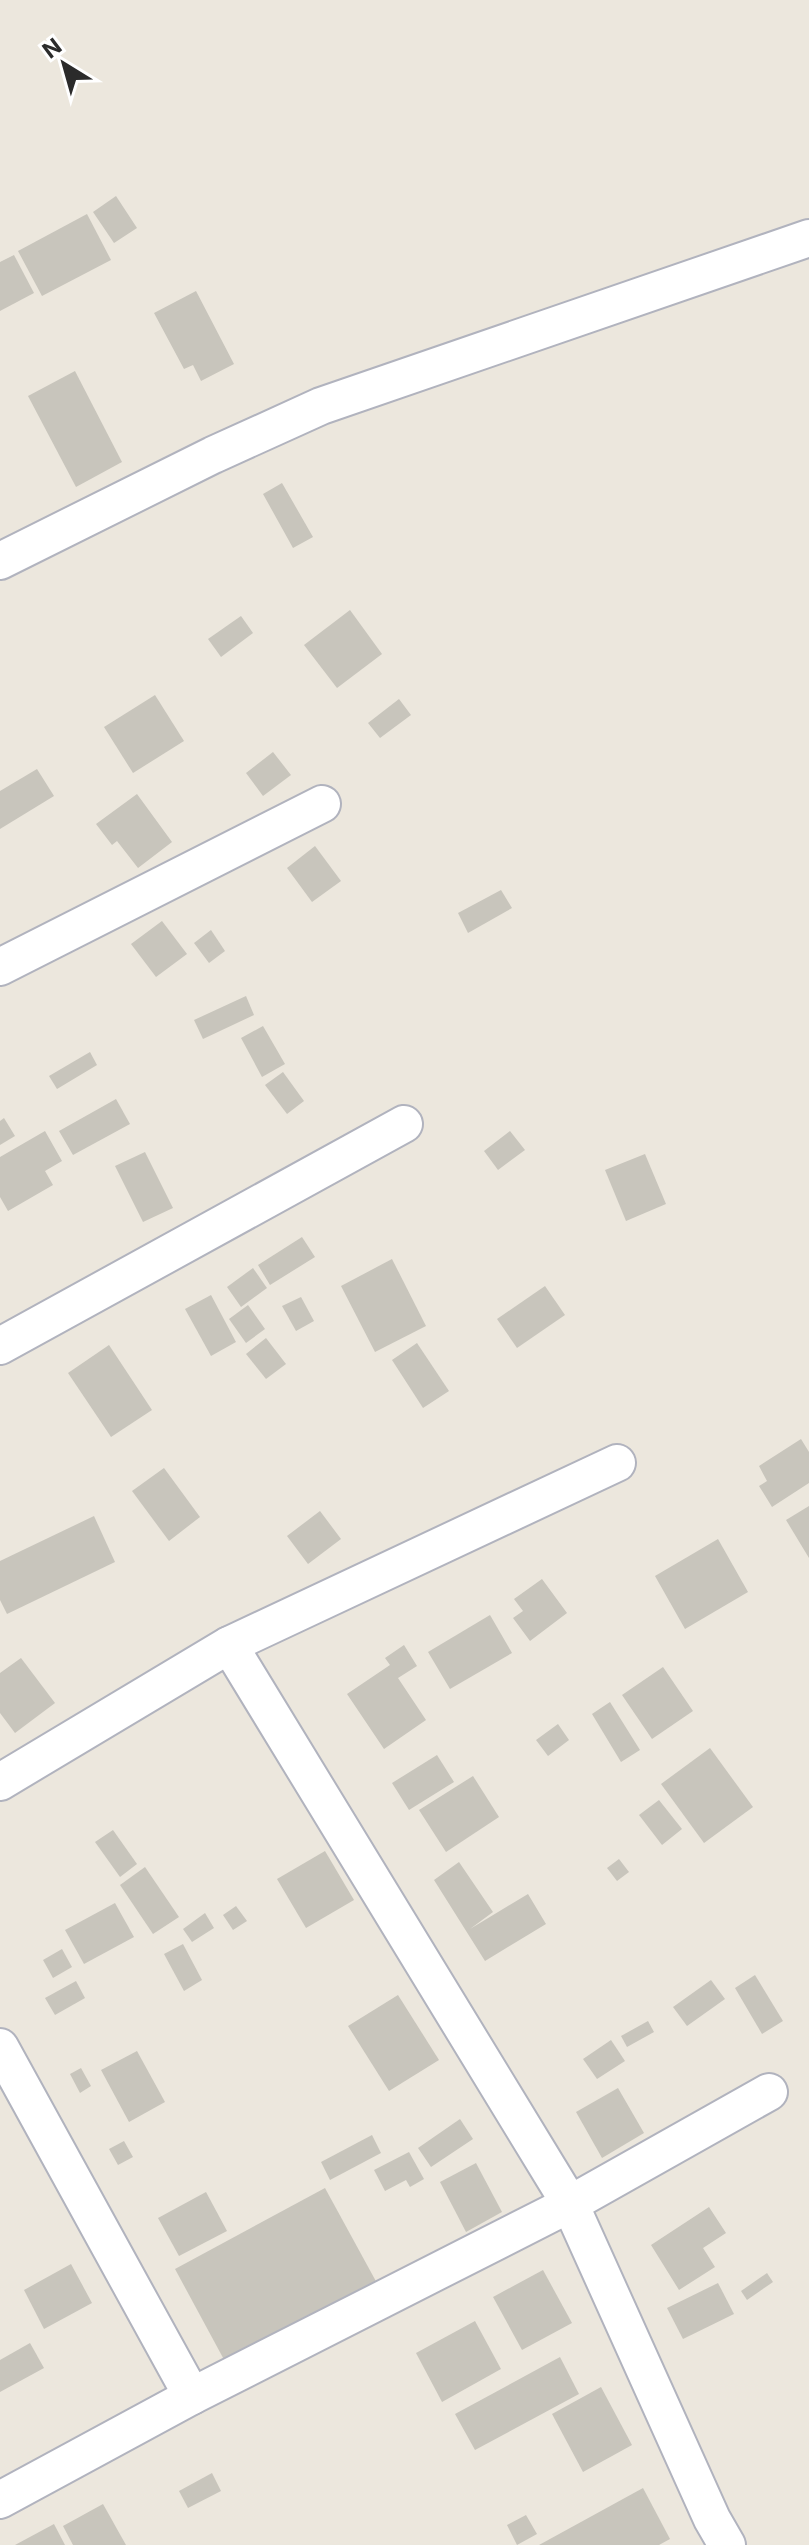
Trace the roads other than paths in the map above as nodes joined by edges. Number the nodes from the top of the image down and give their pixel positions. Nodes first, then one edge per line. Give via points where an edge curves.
1 (809, 238) edge
2 (0, 561) edge
3 (322, 804) dead end
4 (0, 967) edge
5 (404, 1124) dead end
6 (0, 1346) edge
7 (617, 1463) dead end
8 (229, 1645) junction
9 (0, 1782) edge
10 (0, 2047) edge
11 (769, 2092) dead end
12 (570, 2204) junction
13 (192, 2396) junction
14 (0, 2500) edge
15 (727, 2545) edge

1 - 2 street via 321,406
3 - 4 street
5 - 6 street
7 - 8 street
8 - 9 street
8 - 12 street
10 - 13 street
11 - 12 street
12 - 13 street
12 - 15 street
13 - 14 street

